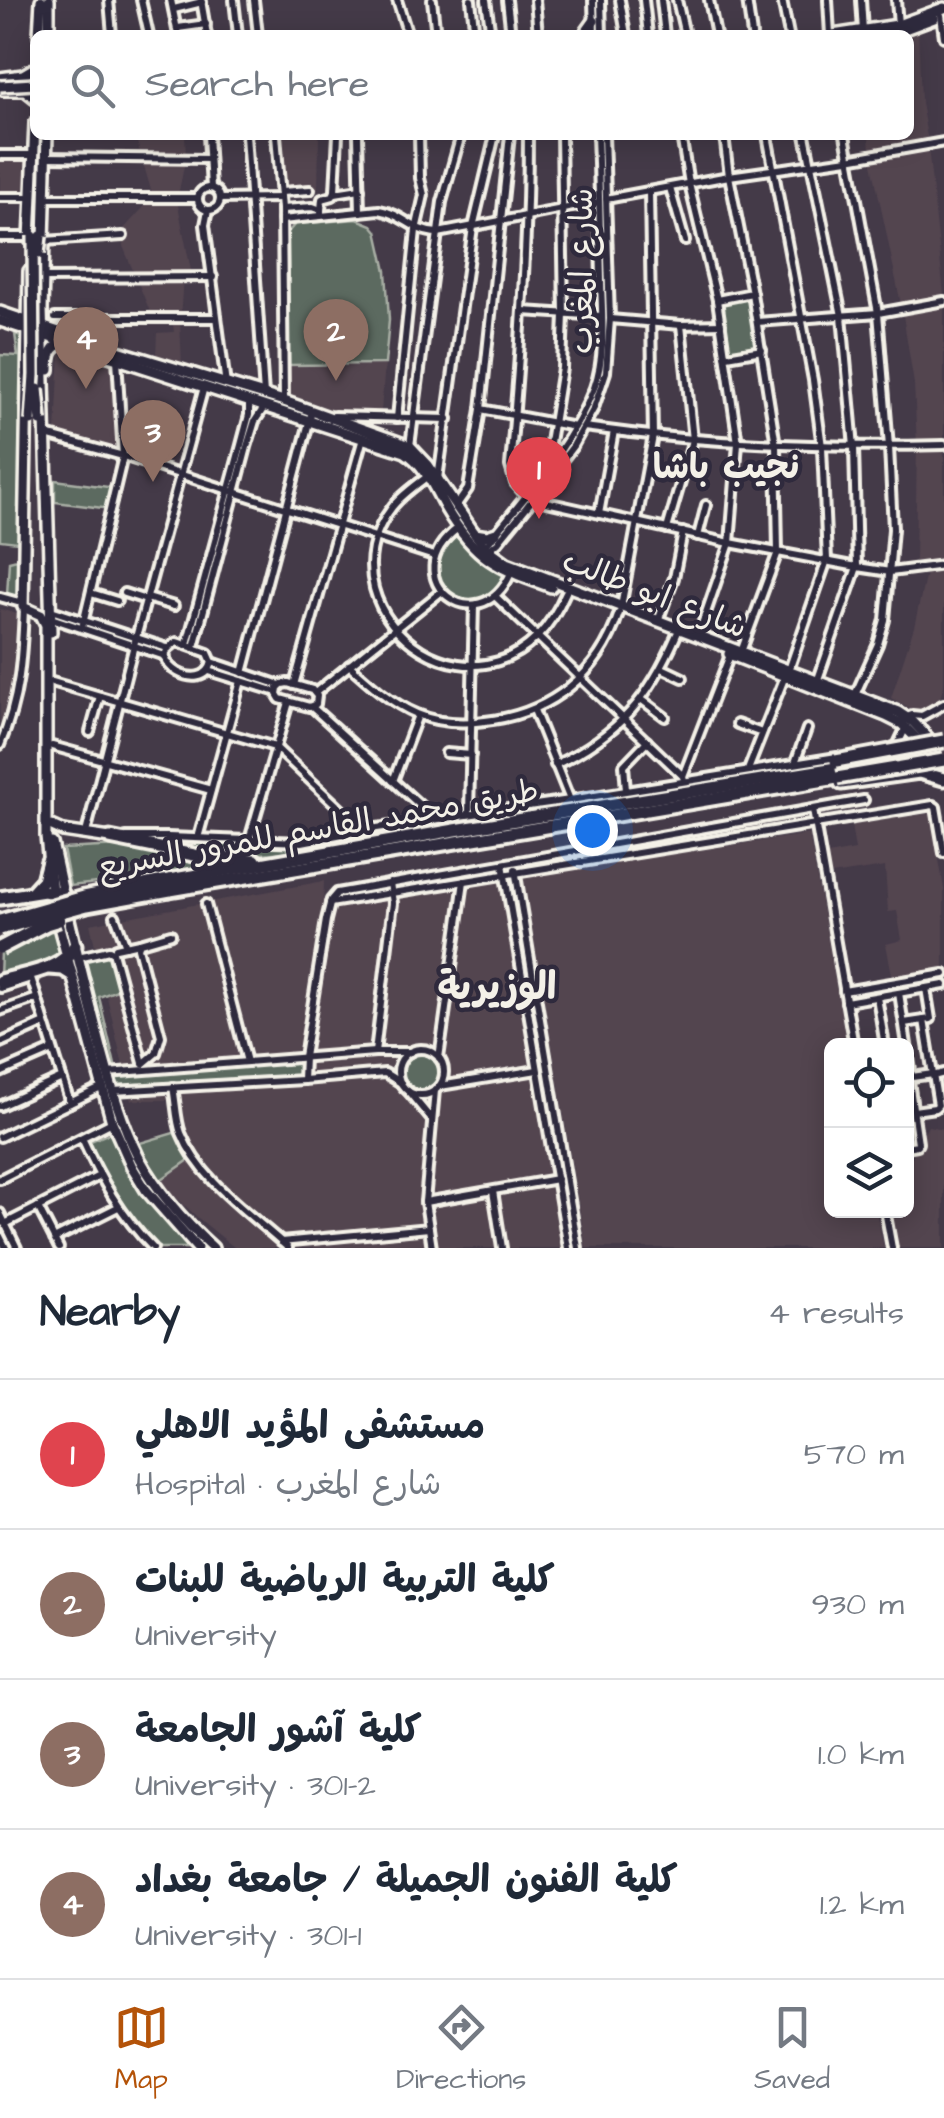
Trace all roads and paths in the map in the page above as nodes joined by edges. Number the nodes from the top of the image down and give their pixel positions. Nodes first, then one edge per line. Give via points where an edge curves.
1 (109, 0) edge
2 (141, 0) edge
3 (234, 0) edge
4 (254, 0) edge
5 (398, 0) edge
6 (432, 0) edge
7 (471, 0) edge
8 (486, 0) edge
9 (506, 0) edge
10 (535, 0) edge
11 (593, 0) edge
12 (601, 0) edge
13 (620, 0) edge
14 (644, 0) edge
15 (661, 0) edge
16 (678, 0) edge
17 (709, 0) edge
18 (747, 0) edge
19 (782, 0) edge
20 (828, 0) edge
21 (861, 0) edge
22 (896, 0) edge
23 (943, 0) edge
24 (49, 1) edge
25 (202, 1) edge
26 (172, 4) edge
27 (943, 12) edge
28 (594, 21) junction
29 (206, 24) junction
30 (898, 25) junction
31 (40, 30) edge
32 (49, 30) edge
33 (112, 30) edge
34 (148, 30) edge
35 (178, 30) edge
36 (185, 30) edge
37 (207, 30) edge
38 (237, 30) edge
39 (257, 30) edge
40 (407, 30) edge
41 (435, 30) edge
42 (475, 30) edge
43 (490, 30) edge
44 (510, 30) edge
45 (538, 30) edge
46 (588, 30) edge
47 (594, 30) edge
48 (602, 30) edge
49 (625, 30) edge
50 (647, 30) edge
51 (664, 30) edge
52 (683, 30) edge
53 (715, 30) edge
54 (751, 30) edge
55 (788, 30) edge
56 (831, 30) edge
57 (864, 30) edge
58 (870, 30) edge
59 (901, 30) edge
60 (944, 37) edge
61 (30, 71) edge
62 (23, 75) junction
63 (30, 82) edge
64 (0, 84) edge
65 (22, 89) junction
66 (30, 95) edge
67 (34, 140) edge
68 (46, 140) edge
69 (208, 140) edge
70 (246, 140) edge
71 (276, 140) edge
72 (338, 140) edge
73 (358, 140) edge
74 (418, 140) edge
75 (460, 140) edge
76 (494, 140) edge
77 (509, 140) edge
78 (528, 140) edge
79 (561, 140) edge
80 (601, 140) edge
81 (682, 140) edge
82 (725, 140) edge
83 (768, 140) edge
84 (806, 140) edge
85 (846, 140) edge
86 (944, 142) edge
87 (0, 155) edge
88 (34, 155) junction
89 (46, 157) junction
90 (210, 159) junction
91 (848, 159) junction
92 (810, 165) junction
93 (773, 170) junction
94 (729, 176) junction
95 (689, 184) junction
96 (212, 188) junction
97 (670, 188) junction
98 (360, 189) junction
99 (310, 190) dead end
100 (649, 192) junction
101 (335, 193) junction
102 (281, 195) junction
103 (0, 197) edge
104 (32, 197) junction
105 (45, 198) junction
106 (198, 198) junction
107 (220, 199) junction
108 (251, 199) junction
109 (603, 201) junction
110 (282, 209) junction
111 (562, 209) junction
112 (208, 210) junction
113 (360, 212) junction
114 (323, 214) junction
115 (528, 216) junction
116 (282, 220) junction
117 (500, 220) junction
118 (473, 227) junction
119 (416, 230) junction
120 (438, 233) junction
121 (123, 236) dead end
122 (0, 237) edge
123 (37, 238) junction
124 (686, 240) dead end
125 (213, 277) junction
126 (43, 278) junction
127 (752, 294) junction
128 (28, 295) junction
129 (717, 300) junction
130 (944, 301) edge
131 (42, 308) junction
132 (523, 311) junction
133 (878, 313) junction
134 (564, 314) junction
135 (842, 316) junction
136 (2, 318) edge
137 (55, 318) dead end
138 (217, 318) junction
139 (606, 318) junction
140 (801, 319) junction
141 (28, 320) junction
142 (757, 322) junction
143 (652, 323) junction
144 (722, 324) junction
145 (681, 325) junction
146 (43, 335) junction
147 (88, 342) junction
148 (70, 344) junction
149 (28, 348) junction
150 (762, 350) junction
151 (727, 356) junction
152 (117, 359) junction
153 (205, 386) junction
154 (225, 388) junction
155 (44, 392) junction
156 (244, 399) junction
157 (265, 400) junction
158 (284, 401) junction
159 (482, 409) junction
160 (311, 416) junction
161 (326, 416) junction
162 (514, 416) junction
163 (397, 418) junction
164 (413, 418) junction
165 (448, 419) junction
166 (36, 421) junction
167 (553, 423) junction
168 (580, 427) junction
169 (614, 431) junction
170 (46, 435) junction
171 (653, 436) junction
172 (364, 437) junction
173 (693, 440) junction
174 (738, 443) junction
175 (776, 445) junction
176 (944, 445) edge
177 (244, 446) junction
178 (410, 446) junction
179 (822, 447) junction
180 (890, 447) junction
181 (854, 448) junction
182 (563, 454) junction
183 (124, 456) junction
184 (26, 462) junction
185 (46, 462) junction
186 (545, 472) junction
187 (181, 474) junction
188 (433, 478) junction
189 (232, 491) junction
190 (530, 497) junction
191 (440, 499) junction
192 (706, 505) dead end
193 (455, 507) junction
194 (286, 508) junction
195 (600, 514) junction
196 (638, 523) junction
197 (338, 524) junction
198 (458, 528) junction
199 (667, 529) junction
200 (683, 532) junction
201 (474, 534) junction
202 (698, 536) junction
203 (378, 537) junction
204 (497, 538) junction
205 (730, 543) junction
206 (778, 552) junction
207 (489, 553) junction
208 (434, 556) junction
209 (827, 560) junction
210 (944, 564) edge
211 (857, 567) junction
212 (511, 572) junction
213 (890, 572) junction
214 (50, 576) junction
215 (442, 591) junction
216 (566, 592) junction
217 (124, 593) dead end
218 (91, 594) junction
219 (496, 596) junction
220 (146, 599) junction
221 (0, 600) edge
222 (117, 601) dead end
223 (25, 605) junction
224 (474, 605) junction
225 (174, 606) dead end
226 (620, 610) junction
227 (51, 614) junction
228 (658, 621) junction
229 (84, 624) junction
230 (394, 628) junction
231 (676, 634) junction
232 (538, 636) junction
233 (698, 636) junction
234 (135, 641) junction
235 (190, 645) junction
236 (166, 652) junction
237 (736, 654) junction
238 (212, 662) junction
239 (473, 664) junction
240 (349, 666) junction
241 (662, 668) junction
242 (209, 672) junction
243 (787, 673) junction
244 (242, 677) junction
245 (581, 678) junction
246 (682, 678) dead end
247 (52, 682) junction
248 (818, 682) junction
249 (294, 685) junction
250 (278, 689) junction
251 (316, 693) junction
252 (100, 696) junction
253 (854, 696) junction
254 (642, 699) junction
255 (120, 702) junction
256 (289, 702) junction
257 (944, 704) edge
258 (312, 707) junction
259 (534, 710) junction
260 (418, 715) junction
261 (665, 717) dead end
262 (623, 718) junction
263 (906, 722) junction
264 (472, 723) junction
265 (737, 724) dead end
266 (807, 729) dead end
267 (90, 732) dead end
268 (226, 734) junction
269 (762, 734) junction
270 (646, 741) junction
271 (0, 745) edge
272 (52, 746) junction
273 (933, 746) edge
274 (276, 747) junction
275 (446, 753) dead end
276 (471, 755) junction
277 (104, 759) junction
278 (795, 763) junction
279 (943, 764) edge
280 (555, 765) junction
281 (836, 769) junction
282 (748, 770) junction
283 (684, 778) junction
284 (944, 779) edge
285 (393, 781) junction
286 (211, 790) junction
287 (626, 790) junction
288 (719, 792) junction
289 (570, 800) junction
290 (864, 800) dead end
291 (813, 810) junction
292 (469, 814) junction
293 (435, 819) junction
294 (815, 824) junction
295 (52, 826) junction
296 (710, 828) junction
297 (363, 830) junction
298 (72, 832) junction
299 (86, 834) junction
300 (110, 838) junction
301 (198, 838) junction
302 (249, 840) junction
303 (638, 840) junction
304 (712, 841) junction
305 (52, 844) junction
306 (640, 852) junction
307 (944, 853) edge
308 (48, 861) junction
309 (274, 862) junction
310 (514, 862) junction
311 (503, 864) junction
312 (515, 872) junction
313 (446, 874) junction
314 (505, 874) junction
315 (464, 881) junction
316 (390, 883) junction
317 (447, 884) junction
318 (170, 885) junction
319 (29, 893) junction
320 (392, 893) junction
321 (3, 896) edge
322 (58, 896) junction
323 (134, 896) junction
324 (330, 903) junction
325 (206, 904) dead end
326 (115, 916) dead end
327 (0, 920) edge
328 (524, 925) junction
329 (514, 927) junction
330 (0, 929) edge
331 (171, 934) dead end
332 (140, 943) junction
333 (126, 946) junction
334 (0, 948) edge
335 (116, 948) dead end
336 (73, 954) junction
337 (532, 969) junction
338 (522, 971) junction
339 (33, 974) junction
340 (71, 974) junction
341 (944, 974) edge
342 (902, 981) junction
343 (0, 984) edge
344 (944, 985) edge
345 (926, 988) junction
346 (844, 991) junction
347 (902, 992) junction
348 (876, 997) junction
349 (37, 998) junction
350 (83, 1002) junction
351 (846, 1002) junction
352 (0, 1010) edge
353 (924, 1020) junction
354 (45, 1023) junction
355 (904, 1023) junction
356 (853, 1038) edge
357 (884, 1038) edge
358 (906, 1038) edge
359 (544, 1042) junction
360 (533, 1043) junction
361 (0, 1044) edge
362 (53, 1050) junction
363 (375, 1052) junction
364 (410, 1052) junction
365 (304, 1057) junction
366 (439, 1058) junction
367 (247, 1062) junction
368 (144, 1066) junction
369 (537, 1070) junction
370 (108, 1073) junction
371 (444, 1073) junction
372 (944, 1073) edge
373 (0, 1074) edge
374 (933, 1075) junction
375 (62, 1078) junction
376 (914, 1079) edge
377 (302, 1080) junction
378 (466, 1081) junction
379 (403, 1086) junction
380 (173, 1087) junction
381 (437, 1088) junction
382 (106, 1089) junction
383 (70, 1103) junction
384 (0, 1106) edge
385 (914, 1112) joint
386 (432, 1121) junction
387 (112, 1122) junction
388 (0, 1137) edge
389 (82, 1138) junction
390 (914, 1146) edge
391 (99, 1176) junction
392 (566, 1177) junction
393 (0, 1179) edge
394 (556, 1179) junction
395 (493, 1191) junction
396 (425, 1202) junction
397 (118, 1206) junction
398 (38, 1207) junction
399 (0, 1213) edge
400 (886, 1218) edge
401 (5, 1224) junction
402 (428, 1228) junction
403 (0, 1236) edge
404 (54, 1238) junction
405 (284, 1245) edge
406 (147, 1247) edge
407 (6, 1248) edge
408 (17, 1248) edge
409 (59, 1248) edge
410 (197, 1248) edge
411 (213, 1248) edge
412 (432, 1248) edge
413 (502, 1248) edge
414 (568, 1248) edge
415 (578, 1248) edge
416 (892, 1248) edge

1 - 33 street
2 - 34 street
3 - 38 street
4 - 39 street
5 - 40 street
6 - 41 street
7 - 42 street
8 - 43 street
9 - 44 street
10 - 45 street
11 - 28 street
12 - 48 street
13 - 49 street
14 - 50 street
15 - 51 street
16 - 52 street
17 - 53 street
18 - 54 street
19 - 55 street
20 - 56 street
21 - 57 street
22 - 30 street
23 - 27 street
24 - 31 main road
24 - 32 main road
25 - 26 street
25 - 29 street
26 - 35 street
27 - 30 main road
27 - 59 main road
27 - 60 street
28 - 46 main road
28 - 47 street
29 - 36 street
29 - 37 street
30 - 58 main road
61 - 62 main road
62 - 64 main road
62 - 65 main road via 28,82
63 - 64 main road, bridge
64 - 65 main road
65 - 66 main road
67 - 88 main road
68 - 89 main road
69 - 90 street
70 - 108 street
71 - 102 street
72 - 101 street
73 - 98 street
74 - 119 street via 424,195
75 - 120 street
76 - 118 street
77 - 117 street
78 - 115 street
79 - 111 street
80 - 109 street, شارع المغرب
81 - 95 street
82 - 94 street
83 - 93 street
84 - 92 street
85 - 91 street
86 - 91 street
87 - 88 street
88 - 104 main road
89 - 90 street
89 - 105 main road
90 - 96 street
91 - 92 street
91 - 133 street
92 - 93 street
92 - 135 street
93 - 94 street
93 - 140 street
94 - 95 street
94 - 127 street
95 - 97 street
95 - 129 street
96 - 106 street
96 - 107 street
97 - 100 street
97 - 124 street
98 - 101 street
98 - 113 street
99 - 102 street
100 - 109 street
100 - 143 street
101 - 114 street via 322,199
102 - 108 street
102 - 110 street
103 - 104 street
104 - 123 main road
105 - 106 street
105 - 123 main road
106 - 112 street
107 - 108 street
107 - 112 street
108 - 157 street
109 - 111 street
109 - 139 street, شارع المغرب
110 - 114 street via 313,207
110 - 116 street
111 - 115 street
111 - 134 street
112 - 125 street
113 - 114 street
113 - 119 street via 390,212
114 - 116 street
115 - 117 street
115 - 132 street
116 - 158 street
117 - 118 street
117 - 159 street
118 - 120 street
118 - 165 street
119 - 120 street
119 - 163 street
120 - 164 street
121 - 123 street
122 - 123 street
123 - 126 main road
123 - 128 main road
123 - 166 main road, bridge
125 - 126 street
125 - 138 street
126 - 131 main road
127 - 129 street
127 - 142 street
128 - 136 main road via 22,312
128 - 141 main road
129 - 144 street
130 - 133 street
131 - 141 main road
131 - 146 main road
131 - 147 main road via 52,322
132 - 134 street
132 - 162 street
133 - 135 street
133 - 180 street
134 - 139 street
134 - 167 street
135 - 140 street
135 - 181 street
136 - 141 main road, شارع ابو طالب
136 - 149 main road
137 - 138 street
138 - 154 street
139 - 143 street
139 - 168 street, شارع المغرب via 599,371
140 - 142 street
140 - 179 street
141 - 146 main road, شارع ابو طالب
141 - 149 main road
142 - 150 street
143 - 145 street
143 - 171 street
144 - 145 street
144 - 151 street
145 - 173 street
146 - 147 main road, شارع ابو طالب
146 - 148 main road, شارع ابو طالب
146 - 149 main road
146 - 155 main road
147 - 154 main road, شارع ابو طالب
148 - 152 main road, شارع ابو طالب
148 - 155 main road via 51,351
149 - 184 main road
150 - 151 street
150 - 175 street
151 - 174 street
152 - 153 main road, شارع ابو طالب
152 - 183 street
153 - 154 main road, شارع ابو طالب
153 - 187 street
154 - 156 main road, شارع ابو طالب
154 - 157 main road, شارع ابو طالب
155 - 170 main road
156 - 157 main road, شارع ابو طالب
156 - 158 main road
156 - 177 street
157 - 158 main road, شارع ابو طالب
157 - 160 main road, شارع ابو طالب
157 - 177 street
158 - 160 main road, شارع ابو طالب
159 - 162 street
159 - 193 street via 468,489
160 - 161 main road, شارع ابو طالب
160 - 172 main road, شارع ابو طالب
160 - 194 street
161 - 163 street
161 - 178 main road, شارع ابو طالب
162 - 167 street
162 - 190 street via 510,466
163 - 164 street
164 - 165 street
164 - 178 street
165 - 188 street
166 - 184 main road
166 - 185 main road
167 - 168 street
167 - 186 street
168 - 169 street
168 - 182 street, شارع المغرب
169 - 171 street
169 - 195 street
170 - 183 street
170 - 185 main road
171 - 173 street
171 - 196 street
172 - 188 main road, شارع ابو طالب via 405,452
172 - 197 street
173 - 174 street
173 - 199 street
174 - 175 street
174 - 205 street
175 - 179 street
175 - 206 street
176 - 180 street
177 - 189 street
178 - 188 main road, شارع ابو طالب
179 - 181 street
179 - 209 street
180 - 181 street
180 - 213 street
181 - 211 street
182 - 186 street, شارع المغرب
182 - 190 street, شارع المغرب
183 - 187 street
183 - 218 street
184 - 223 main road
185 - 214 main road
186 - 190 street, شارع المغرب
187 - 189 street
187 - 220 street
188 - 191 main road, شارع ابو طالب
188 - 193 main road, شارع ابو طالب
188 - 203 street via 397,501
189 - 194 street
189 - 235 street
190 - 195 street
190 - 204 street, شارع المغرب
191 - 198 main road, شارع ابو طالب
191 - 207 main road
192 - 202 street
193 - 201 main road, شارع ابو طالب
194 - 197 street
194 - 244 street
195 - 196 street
196 - 199 street
196 - 226 street
197 - 203 street
197 - 249 street
198 - 207 main road, شارع ابو طالب
198 - 208 street
199 - 200 street
200 - 202 street
200 - 228 street
201 - 204 main road
201 - 207 main road, شارع ابو طالب
202 - 205 street
203 - 208 street
203 - 230 street via 375,587
204 - 207 street, شارع المغرب
204 - 207 main road
205 - 206 street
205 - 233 street
206 - 209 street
206 - 237 street
207 - 212 main road, شارع ابو طالب
207 - 226 main road, شارع ابو طالب
208 - 215 street
209 - 211 street
209 - 243 street
210 - 213 street
211 - 213 street
211 - 248 street
212 - 216 main road, شارع ابو طالب
212 - 219 street
213 - 253 street via 885,620
214 - 223 main road via 44,604
214 - 227 main road
215 - 224 street
215 - 230 street
216 - 226 main road, شارع ابو طالب
216 - 232 street
217 - 220 street
218 - 222 street
218 - 229 street
219 - 224 street
219 - 232 street
220 - 225 street
220 - 234 street
221 - 223 street
223 - 271 street via 21,674
223 - 308 main road via 42,616 46,629
224 - 239 street
226 - 228 main road, شارع ابو طالب
226 - 231 main road, شارع ابو طالب
226 - 245 street via 611,636
227 - 229 street
227 - 247 main road
228 - 233 main road, شارع ابو طالب
229 - 234 street
230 - 239 street via 429,656
230 - 240 street
231 - 237 main road, شارع ابو طالب
231 - 241 street
232 - 239 street via 508,657
232 - 245 street
233 - 237 main road, شارع ابو طالب
234 - 236 street
234 - 255 street
235 - 236 street via 176,642
235 - 238 street
236 - 242 street via 169,667 198,677
237 - 243 main road, شارع ابو طالب
237 - 283 street
238 - 242 street
238 - 244 street
239 - 264 street
240 - 251 street
240 - 260 street via 381,695
241 - 246 street
241 - 254 street
242 - 244 street
243 - 248 main road, شارع ابو طالب
243 - 263 main road, شارع ابو طالب
243 - 269 street
244 - 250 street
244 - 268 street
245 - 259 street
245 - 262 street
247 - 252 street
247 - 272 main road
248 - 253 main road, شارع ابو طالب
249 - 250 street
249 - 251 street
250 - 256 street
251 - 258 street
252 - 255 street
252 - 267 street
253 - 263 main road, شارع ابو طالب via 898,712
254 - 261 street
254 - 262 street
255 - 268 street
255 - 277 street
256 - 258 street
256 - 274 street
257 - 263 street
258 - 285 street
259 - 264 street
259 - 280 street
260 - 264 street
260 - 285 street
262 - 270 street
262 - 280 street
263 - 273 main road, شارع ابو طالب
263 - 278 street via 897,746
264 - 276 street
265 - 269 street
266 - 278 street
268 - 274 street
268 - 286 street
269 - 282 street
270 - 283 street
270 - 287 street via 624,765
272 - 277 street
272 - 295 main road
273 - 281 highway, طريق محمد القاسم للمرور السريع, bridge
274 - 297 street
274 - 302 street
275 - 276 street
276 - 292 street
277 - 286 street
277 - 299 street
278 - 282 street
279 - 281 highway, طريق محمد القاسم للمرور السريع, bridge
280 - 289 street
281 - 288 highway, طريق محمد القاسم للمرور السريع
282 - 283 street
283 - 287 street
284 - 288 highway via 904,774 748,798
285 - 293 street
286 - 301 street
287 - 289 street
288 - 309 highway, طريق محمد القاسم للمرور السريع
288 - 318 highway, طريق محمد القاسم للمرور السريع
289 - 292 street
290 - 291 street
291 - 294 street
291 - 296 street
292 - 293 street
293 - 297 street
294 - 304 street
294 - 307 street via 936,806
294 - 346 street
295 - 298 main road
295 - 305 main road
296 - 303 street
296 - 304 street
297 - 302 street via 302,842
298 - 299 main road
298 - 305 main road
299 - 300 main road
300 - 301 street
300 - 309 highway via 204,857
301 - 302 street
303 - 306 street
303 - 310 street
304 - 306 street
305 - 308 main road
305 - 322 main road
306 - 312 street
308 - 319 highway via 43,880
308 - 322 main road
309 - 318 highway, طريق محمد القاسم للمرور السريع
310 - 311 street
310 - 312 street
311 - 313 street
311 - 314 street
312 - 314 street
312 - 328 street
313 - 316 street
313 - 317 street
314 - 315 street
314 - 329 street
315 - 317 street
315 - 366 street
316 - 320 street
316 - 324 street via 340,892
317 - 320 street
318 - 323 highway, طريق محمد القاسم للمرور السريع, bridge
318 - 327 highway, طريق محمد القاسم للمرور السريع, bridge via 84,897
319 - 321 highway
319 - 322 highway
320 - 324 street
320 - 363 street
323 - 330 highway, طريق محمد القاسم للمرور السريع, bridge
323 - 334 highway, bridge via 46,924
324 - 365 street
325 - 367 street
326 - 333 street
328 - 329 street
328 - 337 street
329 - 338 street
331 - 332 street
332 - 333 street
332 - 368 street via 161,1040
333 - 335 street
336 - 336 main road via 64,921
336 - 339 highway
336 - 340 main road
336 - 350 main road
336 - 368 street via 113,952
337 - 338 street
337 - 359 street
338 - 360 street
339 - 340 highway via 57,968
339 - 343 highway
339 - 349 street
340 - 350 main road
341 - 342 street
342 - 346 street
342 - 347 street
344 - 345 street
345 - 347 street
345 - 353 street via 931,1019
346 - 351 street
347 - 348 street
347 - 355 street
348 - 351 street
348 - 357 street
349 - 352 street
349 - 354 street
350 - 370 main road
350 - 382 main road
351 - 356 street
353 - 355 street
353 - 374 street
354 - 361 street
354 - 362 street
355 - 358 street
359 - 360 street
359 - 392 street
360 - 369 street
362 - 373 street
362 - 375 street
363 - 364 street
363 - 365 street
364 - 366 street via 423,1049
364 - 379 street via 398,1069
365 - 367 street
365 - 377 street
366 - 371 street
367 - 368 street
368 - 370 street
369 - 378 street
369 - 394 street
370 - 382 main road
371 - 378 street
371 - 381 street
372 - 374 street
374 - 376 street
374 - 385 street via 938,1106
375 - 383 street
375 - 384 street
377 - 379 street via 385,1073
377 - 380 street
378 - 381 street
379 - 381 street via 423,1094
379 - 386 street
380 - 382 street
380 - 405 street via 180,1131 193,1155
381 - 386 street
382 - 383 street
382 - 387 main road
382 - 411 main road via 154,1182
383 - 388 street
385 - 390 street
386 - 396 street
387 - 389 street
387 - 410 main road via 146,1190
389 - 391 street
389 - 393 street
391 - 397 street
391 - 398 street
392 - 394 street
392 - 415 street
394 - 395 street
394 - 414 street
395 - 396 street
395 - 413 street
396 - 402 street
397 - 404 street
397 - 406 street
398 - 401 street
398 - 404 street
399 - 401 street
400 - 416 street
401 - 408 street
402 - 405 street
402 - 412 street
403 - 407 street
404 - 409 street

